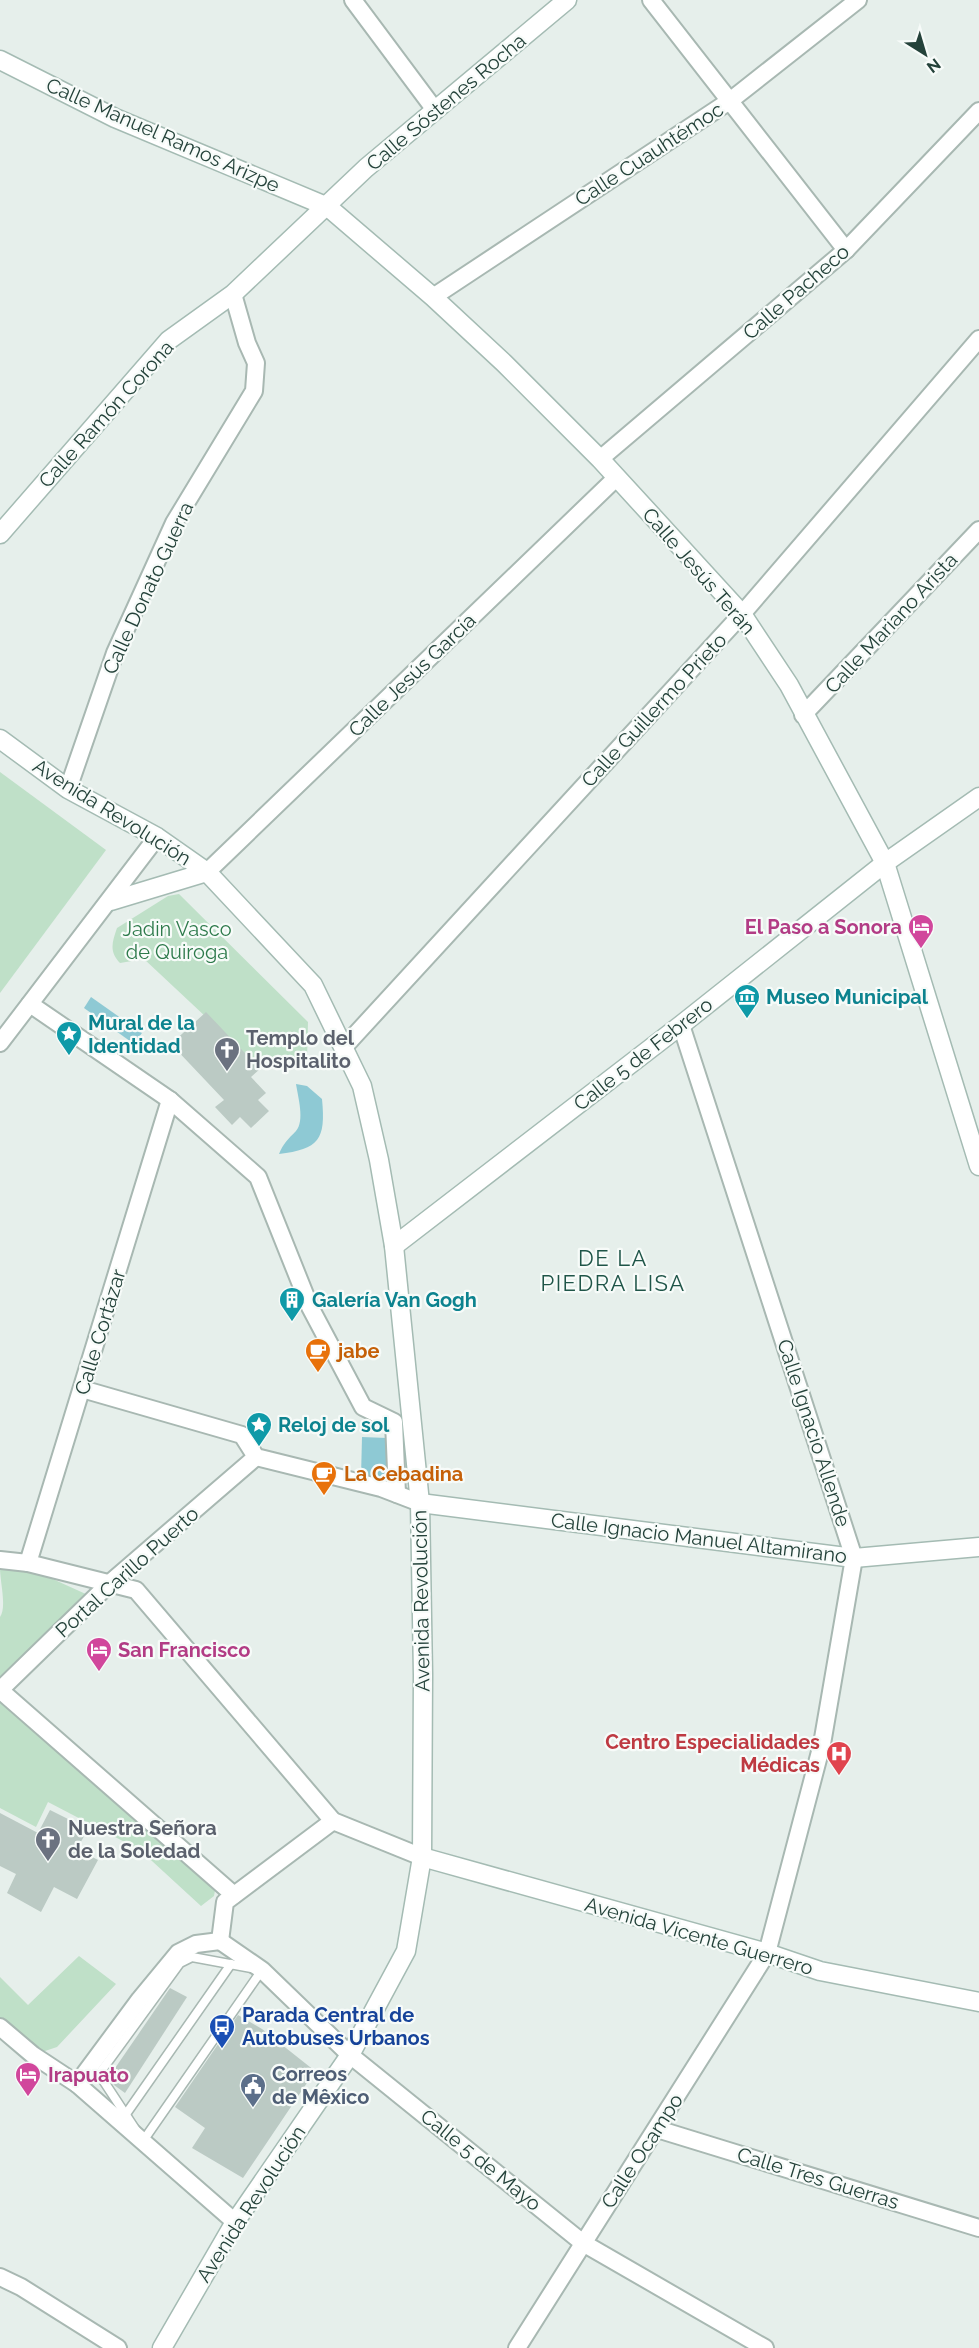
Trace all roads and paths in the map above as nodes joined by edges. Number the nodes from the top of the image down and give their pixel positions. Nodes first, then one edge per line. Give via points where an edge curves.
1 (353, 0) edge
2 (567, 0) edge
3 (651, 0) edge
4 (858, 0) edge
5 (0, 60) edge
6 (730, 100) junction
7 (435, 110) junction
8 (979, 111) edge
9 (328, 207) junction
10 (846, 250) junction
11 (233, 294) junction
12 (433, 297) junction
13 (979, 339) edge
14 (600, 459) junction
15 (616, 478) junction
16 (979, 530) edge
17 (0, 534) edge
18 (742, 614) junction
19 (803, 715) junction
20 (0, 740) edge
21 (68, 789) junction
22 (979, 797) edge
23 (158, 837) junction
24 (885, 863) junction
25 (207, 872) junction
26 (111, 901) junction
27 (30, 1004) junction
28 (681, 1025) junction
29 (0, 1043) edge
30 (344, 1047) junction
31 (170, 1100) junction
32 (979, 1164) edge
33 (394, 1246) junction
34 (82, 1389) junction
35 (256, 1457) junction
36 (397, 1494) junction
37 (420, 1503) junction
38 (979, 1547) edge
39 (854, 1558) junction
40 (0, 1560) edge
41 (28, 1563) junction
42 (111, 1582) junction
43 (0, 1690) edge
44 (333, 1821) junction
45 (422, 1857) junction
46 (234, 1895) junction
47 (220, 1941) junction
48 (767, 1953) junction
49 (231, 1964) junction
50 (262, 1970) junction
51 (979, 2002) edge
52 (0, 2027) edge
53 (350, 2055) junction
54 (77, 2084) junction
55 (126, 2114) junction
56 (657, 2129) junction
57 (143, 2141) junction
58 (235, 2222) junction
59 (979, 2228) edge
60 (583, 2243) junction
61 (0, 2277) edge
62 (754, 2345) edge
63 (118, 2348) edge
64 (162, 2348) edge
65 (517, 2348) edge

1 - 7 street
2 - 7 street, Calle Sóstenes Rocha
3 - 6 street
4 - 6 street, Calle Cuauhtémoc
5 - 9 street, Calle Manuel Ramos Arizpe via 116,118
6 - 10 street
6 - 12 street, Calle Cuauhtémoc
7 - 9 street, Calle Sóstenes Rocha via 366,168
8 - 10 street, Calle Pacheco
9 - 11 street, Calle Ramón Corona
9 - 12 street, Calle Jesús Terán
10 - 14 street, Calle Pacheco
11 - 17 street, Calle Ramón Corona via 169,340
11 - 21 street, Calle Donato Guerra via 256,363 254,391 174,523 115,653
12 - 14 street, Calle Jesús Terán
13 - 18 street, Calle Guillermo Prieto
14 - 15 street, Calle Jesús Terán
15 - 18 street, Calle Jesús Terán
15 - 25 street, Calle Jesús García
16 - 19 street, Calle Mariano Arista
18 - 19 street, Calle Jesús Terán via 789,685
18 - 30 street, Calle Guillermo Prieto
19 - 24 street, Calle Jesús Terán
20 - 21 street, Avenida Revolución
21 - 23 street, Avenida Revolución
22 - 24 street, Calle 5 de Febrero
23 - 25 street, Avenida Revolución
23 - 26 street
24 - 28 street, Calle 5 de Febrero
24 - 32 street, Calle Jesús Terán
25 - 26 street
25 - 30 street, Avenida Revolución via 314,985
26 - 27 street
27 - 29 street
27 - 31 street
28 - 33 street, Calle 5 de Febrero
28 - 39 street, Calle Ignacio Allende
30 - 33 street, Avenida Revolución via 362,1086
31 - 34 street, Calle Cortázar
31 - 36 street via 258,1177 310,1306 363,1407 394,1422
33 - 37 street, Avenida Revolución
34 - 35 street via 242,1435
34 - 41 street, Calle Cortázar
35 - 36 street
35 - 42 street, Portal Carillo Puerto
36 - 37 street
37 - 39 street, Calle Ignacio Manuel Altamirano
37 - 45 street, Avenida Revolución
38 - 39 street, Calle Ignacio Manuel Altamirano
39 - 48 street, Calle Ignacio Allende via 822,1744
40 - 41 street
41 - 42 street
42 - 43 street, Portal Carillo Puerto
42 - 44 street via 136,1590
43 - 46 street
44 - 45 street
44 - 46 street
45 - 48 street, Avenida Vicente Guerrero
45 - 53 street, Avenida Revolución via 406,1951
46 - 47 street via 225,1902
47 - 50 street, Calle 5 de Mayo
47 - 54 street via 196,1944 178,1953
48 - 51 street, Avenida Vicente Guerrero via 820,1971
48 - 56 street, Calle Ocampo
49 - 50 lane
49 - 55 lane
49 - 55 lane via 192,1957 180,1963 99,2074
50 - 53 street, Calle 5 de Mayo
50 - 57 lane
52 - 54 street
53 - 58 street, Avenida Revolución
53 - 60 street, Calle 5 de Mayo
54 - 57 street
55 - 57 lane
56 - 59 street, Calle Tres Guerras
56 - 60 street, Calle Ocampo
57 - 58 street
58 - 64 street, Avenida Revolución
60 - 62 street, Calle 5 de Mayo
60 - 65 street, Calle Ocampo
61 - 63 street

